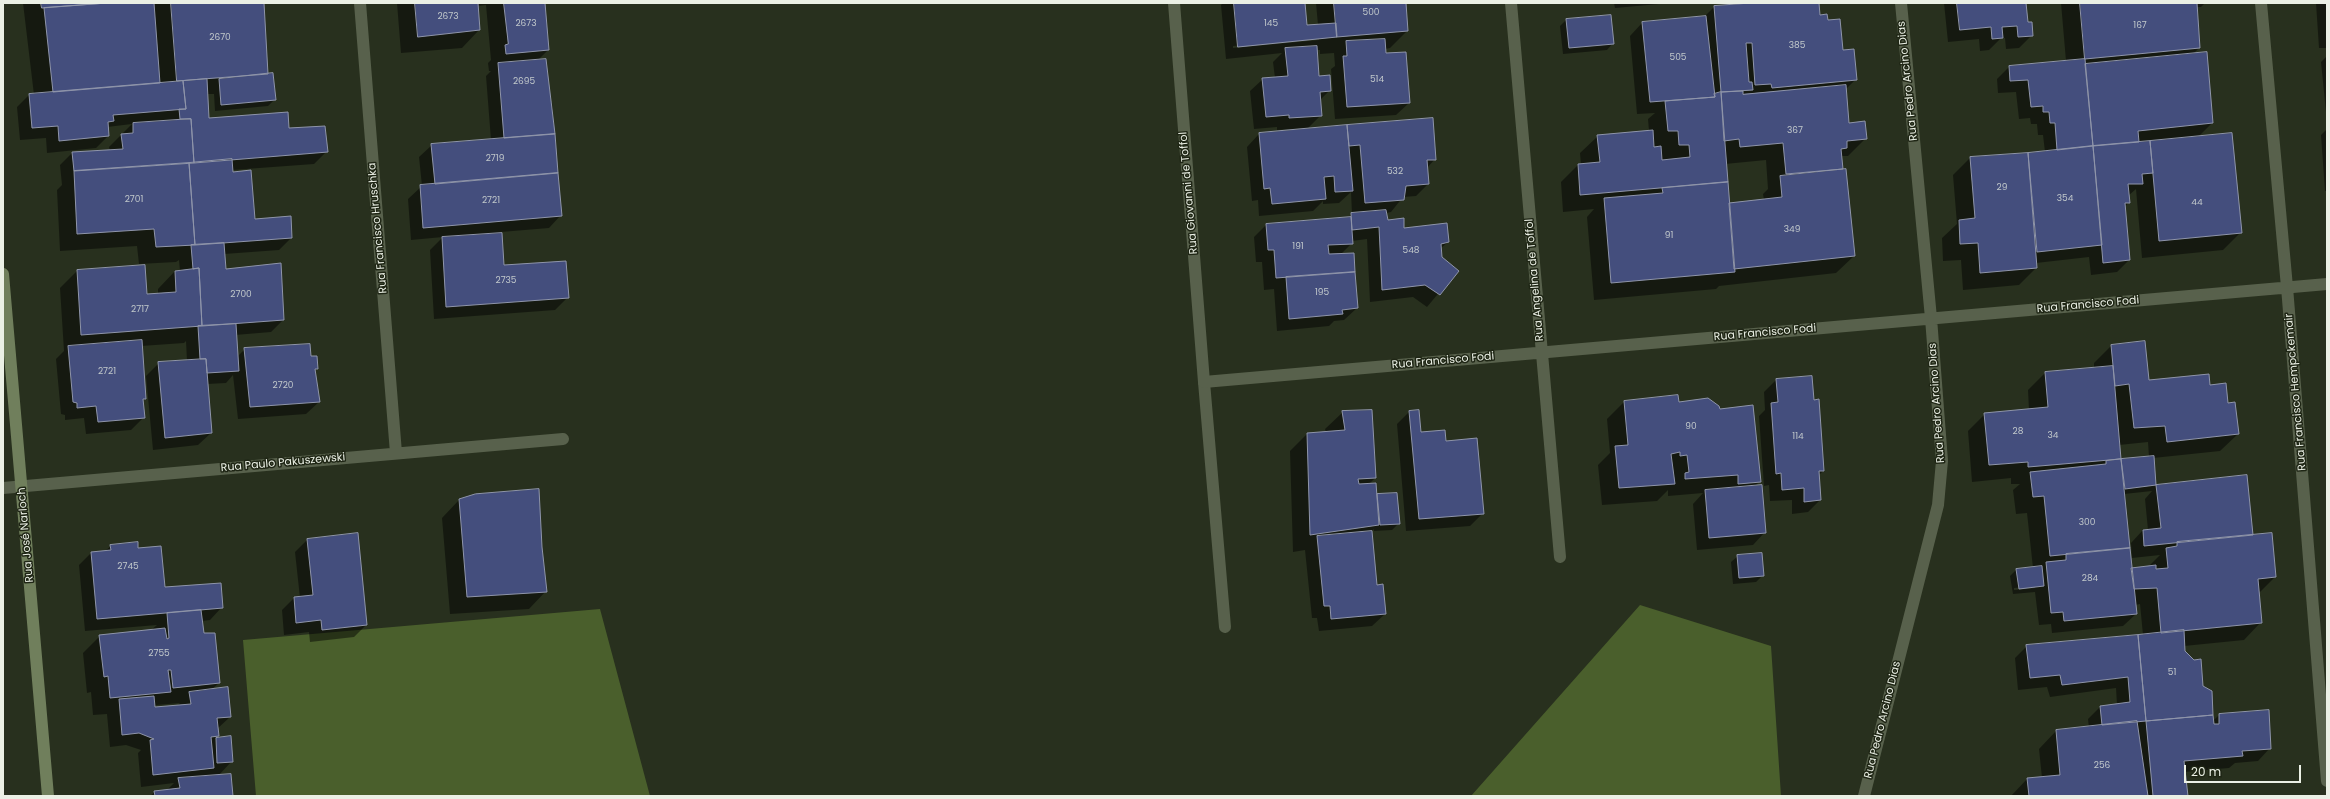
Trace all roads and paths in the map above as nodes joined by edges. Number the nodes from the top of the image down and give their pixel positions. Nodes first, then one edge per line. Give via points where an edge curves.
1 (360, 3) edge
2 (1174, 3) edge
3 (1511, 3) edge
4 (1901, 3) edge
5 (2261, 3) edge
6 (3, 274) edge
7 (2327, 284) edge
8 (2287, 287) junction
9 (1931, 318) junction
10 (1542, 353) junction
11 (1204, 382) junction
12 (563, 439) dead end
13 (396, 454) junction
14 (22, 486) junction
15 (3, 488) edge
16 (1560, 557) dead end
17 (1225, 627) dead end
18 (2327, 781) edge
19 (48, 796) edge
20 (1864, 796) edge

1 - 13 street, Rua Francisco Hruschka
2 - 11 street, Rua Giovanni de Toffol
3 - 10 street, Rua Angelina de Toffol
4 - 9 street, Rua Pedro Arcino Dias
5 - 8 street, Rua Francisco Hempckemair
6 - 14 main road, Rua José Narloch
7 - 8 street, Rua Francisco Fodi
8 - 9 street, Rua Francisco Fodi
8 - 18 street, Rua Francisco Hempckemair
9 - 10 street, Rua Francisco Fodi
9 - 20 street, Rua Pedro Arcino Dias via 1942,461 1938,505
10 - 11 street, Rua Francisco Fodi
10 - 16 street, Rua Angelina de Toffol
11 - 17 street, Rua Giovanni de Toffol
12 - 13 street, Rua Paulo Pakuszewski
13 - 14 street, Rua Paulo Pakuszewski
14 - 15 street, Rua Paulo Pakuszewski
14 - 19 main road, Rua José Narloch

